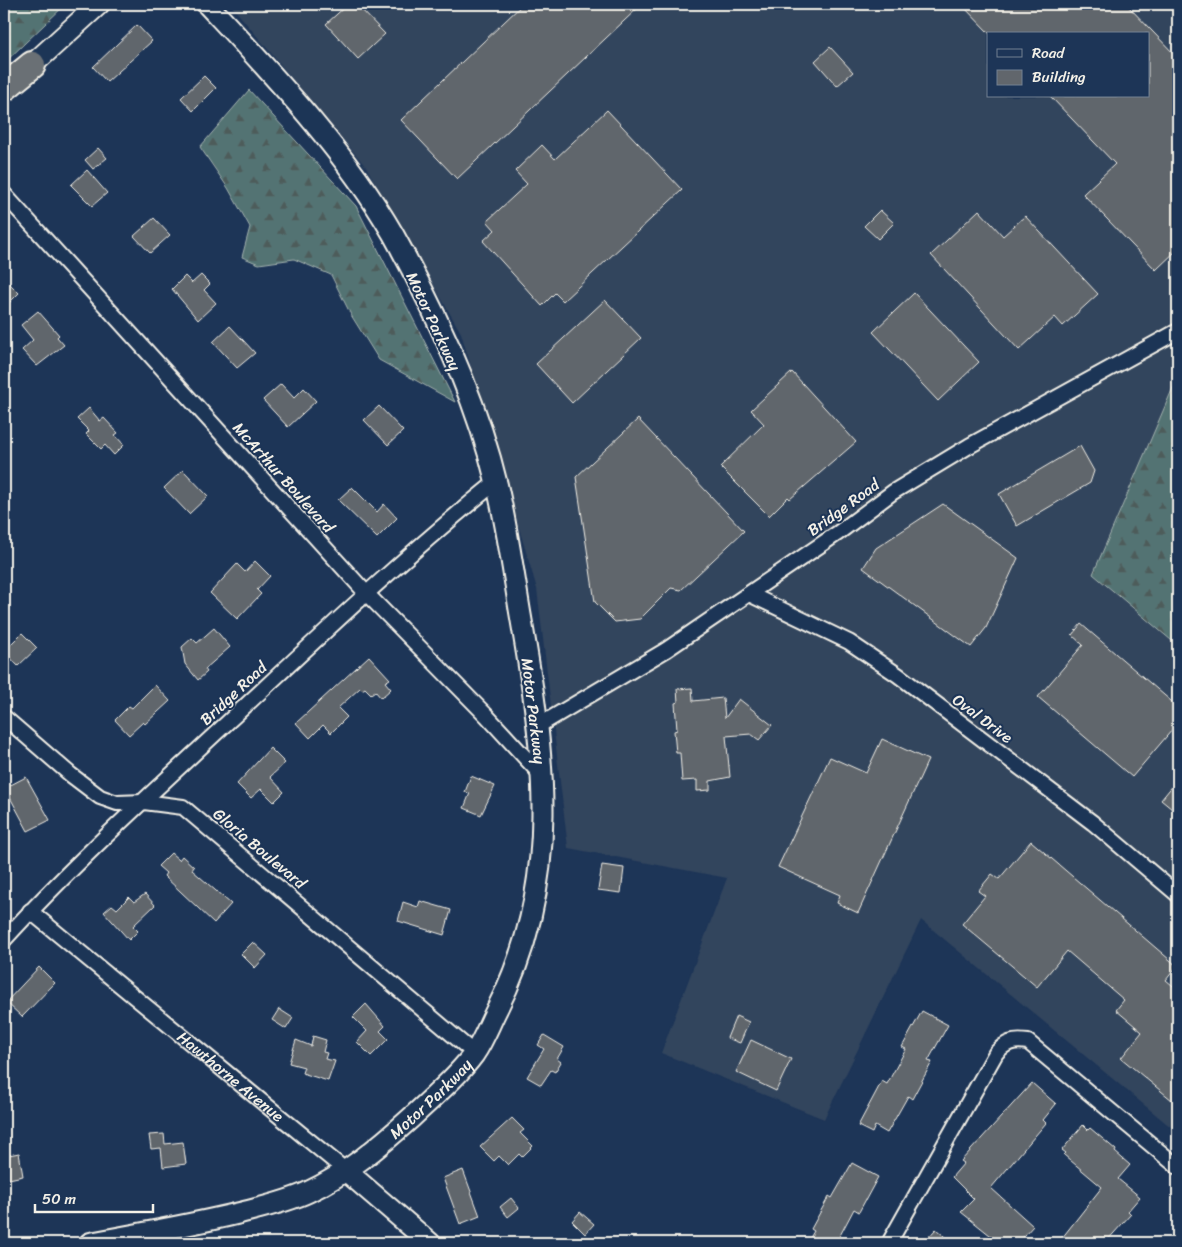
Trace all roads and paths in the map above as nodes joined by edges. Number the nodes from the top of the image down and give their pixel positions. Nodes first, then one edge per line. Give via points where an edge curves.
1 (99, 4) edge
2 (207, 4) edge
3 (32, 65) junction
4 (4, 88) edge
5 (4, 92) edge
6 (4, 194) edge
7 (1178, 330) edge
8 (496, 482) junction
9 (366, 594) junction
10 (750, 594) junction
11 (4, 717) edge
12 (538, 726) junction
13 (543, 778) junction
14 (144, 802) junction
15 (1178, 895) edge
16 (30, 911) junction
17 (4, 940) edge
18 (474, 1053) junction
19 (1178, 1167) edge
20 (345, 1170) junction
21 (90, 1243) edge
22 (430, 1243) edge
23 (889, 1243) edge

1 - 3 main road
2 - 8 main road, Motor Parkway via 346,163 388,227 423,292 452,357
3 - 4 highway
3 - 5 main road
6 - 9 street, McArthur Boulevard
7 - 10 street, Bridge Road via 893,492
8 - 9 street, Bridge Road
8 - 12 main road, Motor Parkway
9 - 13 street, McArthur Boulevard via 487,716
9 - 14 street, Bridge Road
10 - 12 street, Bridge Road via 666,650
10 - 15 street, Oval Drive via 850,642 898,675 1093,823
11 - 14 street, Gloria Boulevard via 100,797 117,803
12 - 13 main road, Motor Parkway
13 - 18 main road, Motor Parkway via 543,843 536,897 522,954
14 - 16 street, Bridge Road
14 - 18 street, Gloria Boulevard via 183,806
16 - 17 street, Bridge Road
16 - 20 street, Hawthorne Avenue
18 - 20 main road, Motor Parkway via 394,1134
19 - 23 street via 1028,1042 1005,1043 996,1053
20 - 21 main road, Motor Parkway via 310,1191 278,1204
20 - 22 main road, Hawthorne Avenue

